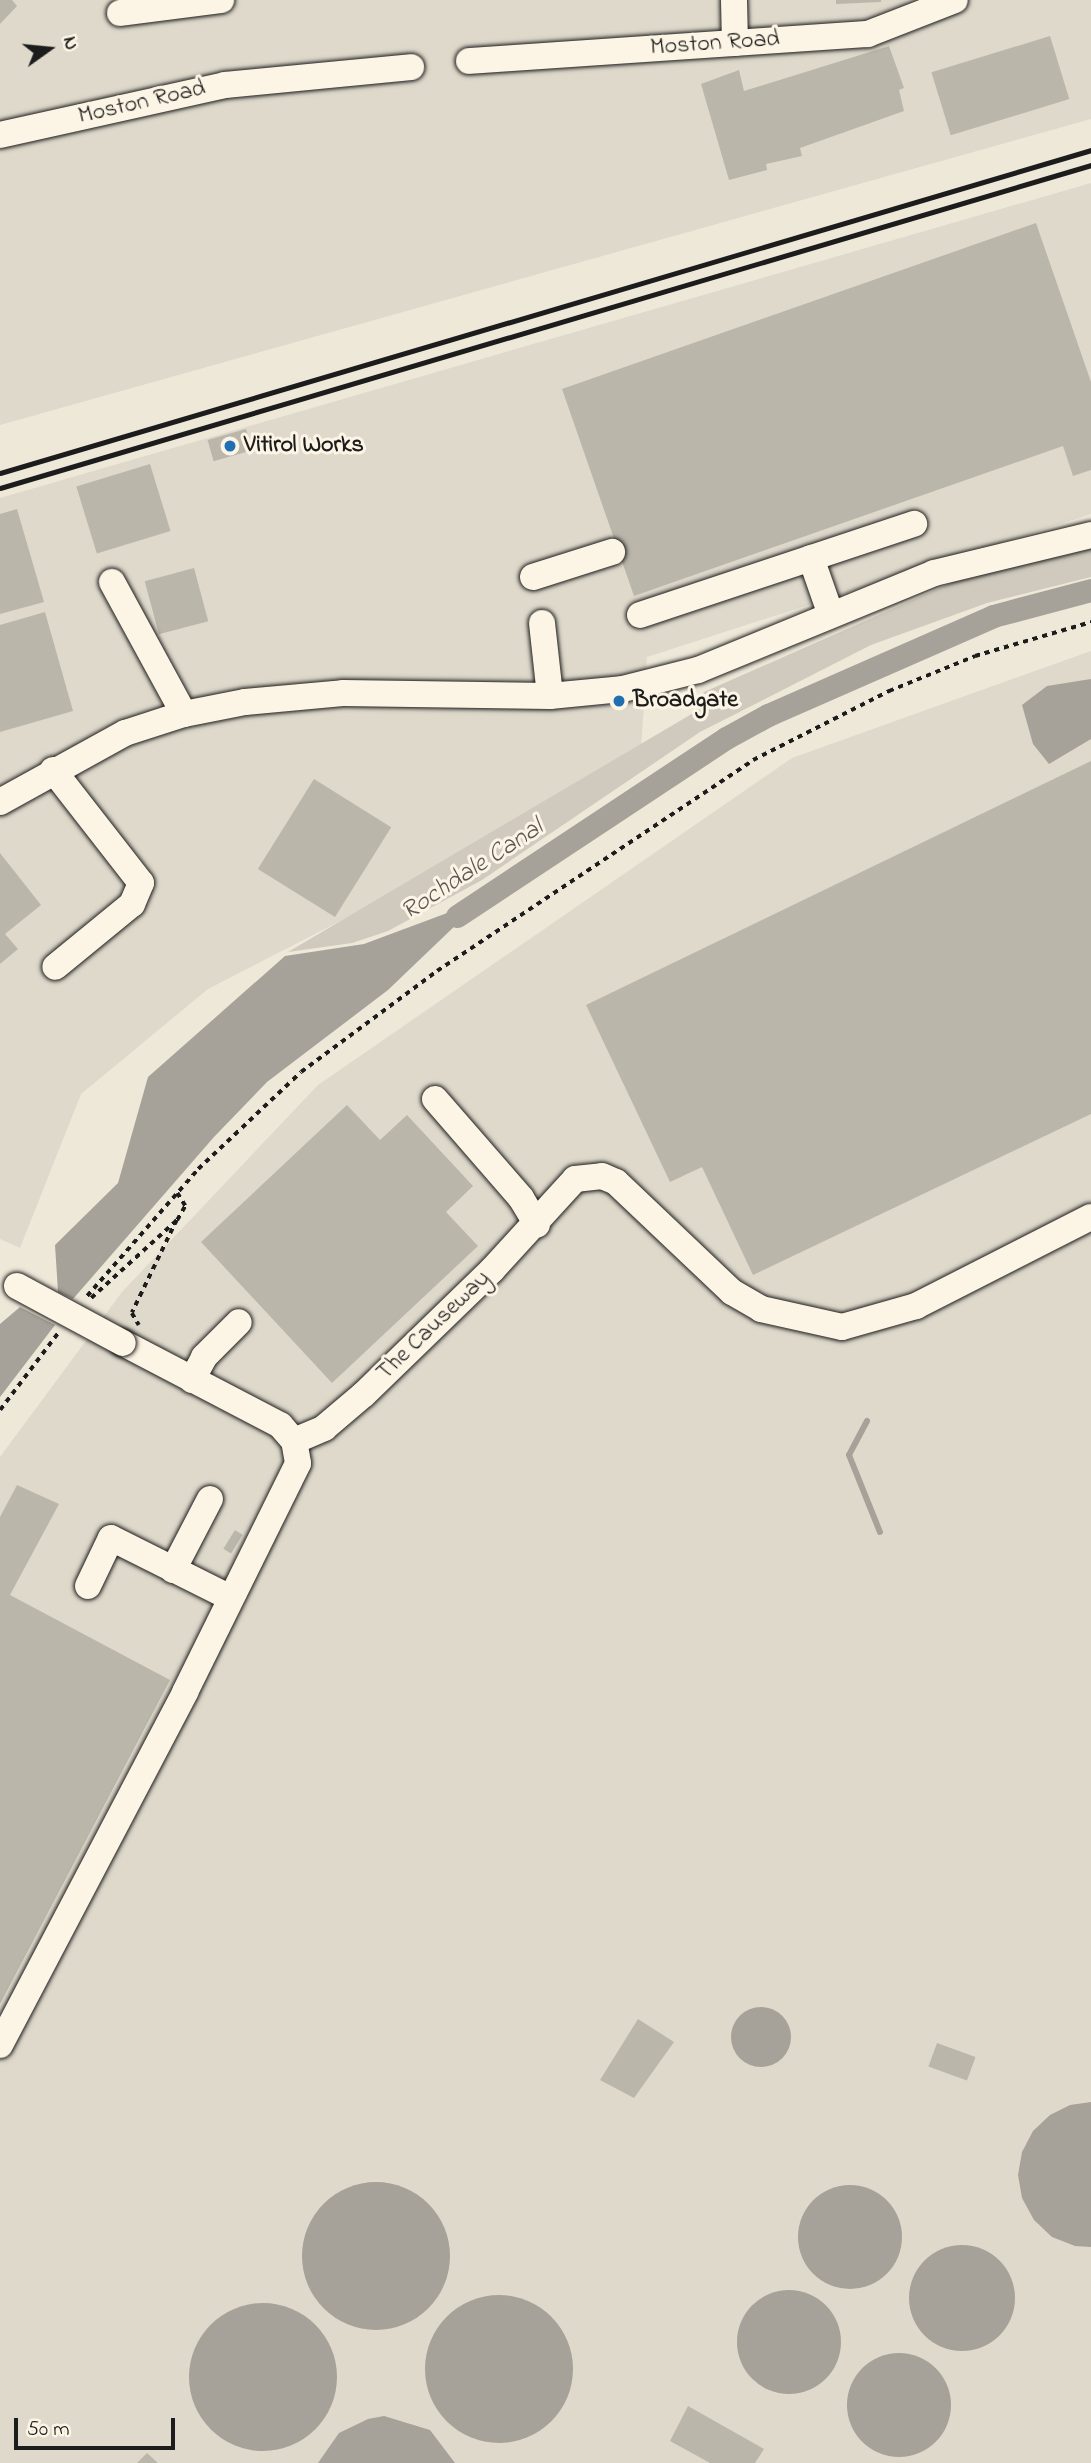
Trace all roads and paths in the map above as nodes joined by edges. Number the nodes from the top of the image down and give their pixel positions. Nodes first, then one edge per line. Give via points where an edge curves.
1 (221, 0) edge
2 (734, 0) edge
3 (955, 0) edge
4 (120, 13) dead end
5 (734, 43) junction
6 (469, 61) dead end
7 (411, 66) dead end
8 (0, 135) edge
9 (914, 524) dead end
10 (1091, 536) edge
11 (612, 552) dead end
12 (811, 558) junction
13 (533, 577) dead end
14 (112, 582) dead end
15 (640, 615) dead end
16 (831, 615) junction
17 (1091, 622) edge
18 (542, 623) dead end
19 (550, 696) junction
20 (184, 714) junction
21 (53, 770) junction
22 (0, 802) edge
23 (55, 967) dead end
24 (436, 1099) dead end
25 (177, 1193) junction
26 (1091, 1217) edge
27 (177, 1220) junction
28 (537, 1225) junction
29 (9, 1281) edge
30 (240, 1322) dead end
31 (64, 1326) dead end
32 (126, 1345) junction
33 (192, 1380) junction
34 (0, 1410) edge
35 (294, 1441) junction
36 (209, 1499) dead end
37 (173, 1570) junction
38 (88, 1586) dead end
39 (231, 1598) junction
40 (0, 2045) edge

1 - 4 street
2 - 5 street
3 - 5 street, Moston Road via 868,34
5 - 6 street, Moston Road
7 - 8 street, Moston Road via 225,85
9 - 12 street
10 - 16 street via 934,573
11 - 13 street
12 - 15 street
12 - 16 street
14 - 20 street
16 - 19 street via 698,670 623,689
17 - 25 path via 975,656 889,691 753,760 437,971 301,1072
18 - 19 street
19 - 20 street via 343,694 245,702
20 - 21 street via 124,733
21 - 22 street
21 - 23 street via 141,883 132,904
24 - 28 street via 521,1198
25 - 27 path via 186,1206
25 - 27 path via 85,1298 96,1297
26 - 28 street, The Causeway via 916,1306 842,1327 761,1309 732,1292 616,1182 602,1176 575,1179
27 - 32 path via 132,1313 141,1322
28 - 35 street, The Causeway via 364,1394 324,1428
29 - 32 street, bridge
30 - 33 street via 204,1357
31 - 34 path
32 - 33 street
33 - 35 street via 280,1425
35 - 39 street via 298,1463
36 - 37 street
37 - 38 street via 111,1538
37 - 39 street
39 - 40 street

